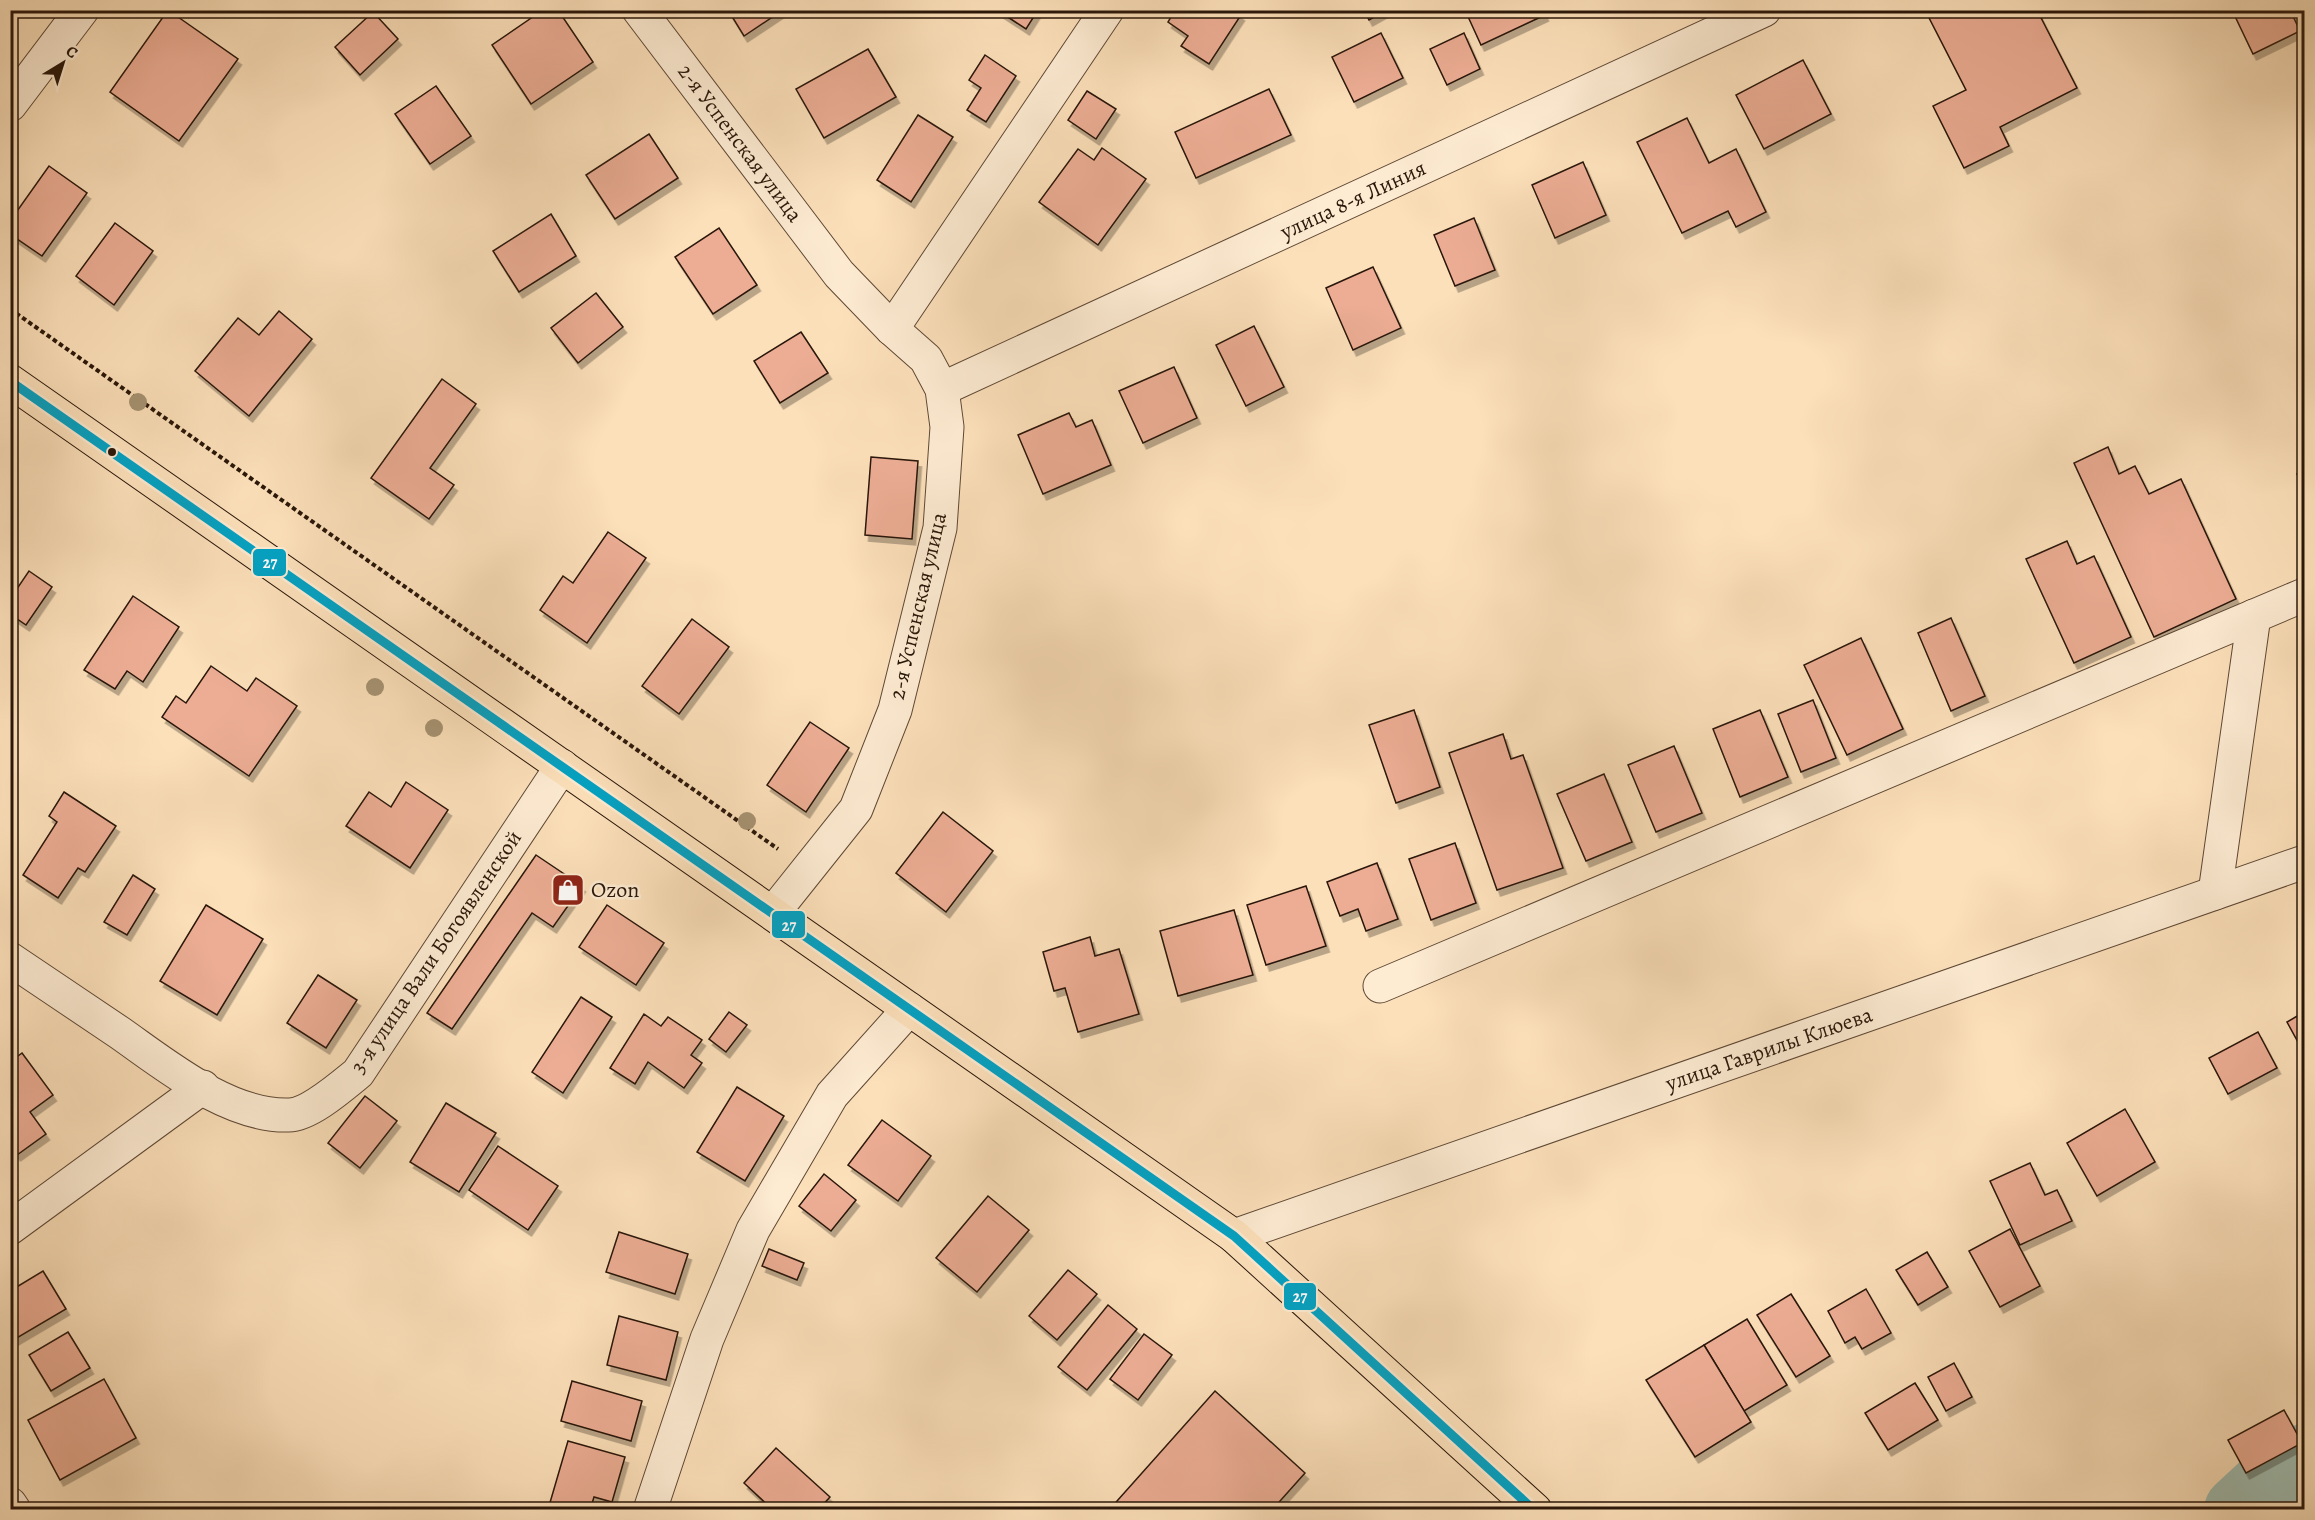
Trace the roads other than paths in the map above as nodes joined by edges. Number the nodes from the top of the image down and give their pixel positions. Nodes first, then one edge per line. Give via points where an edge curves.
1 (82, 10) edge
2 (639, 10) edge
3 (1107, 10) edge
4 (1764, 10) edge
5 (1712, 21) edge
6 (10, 105) edge
7 (892, 329) junction
8 (10, 381) edge
9 (942, 389) junction
10 (2304, 595) edge
11 (2254, 616) junction
12 (562, 766) junction
13 (2304, 862) edge
14 (2215, 893) junction
15 (772, 913) junction
16 (10, 959) edge
17 (1380, 986) dead end
18 (909, 1009) junction
19 (203, 1087) junction
20 (10, 1228) edge
21 (1234, 1236) junction
22 (10, 1504) edge
23 (14, 1509) edge
24 (650, 1509) edge
25 (1535, 1509) edge

1 - 6 street
2 - 7 street, 2-я Успенская улица via 839,274
3 - 7 street
4 - 5 street, улица 8-я Линия
5 - 9 street, улица 8-я Линия
7 - 9 street, 2-я Успенская улица via 926,358
8 - 12 main road
9 - 15 street, 2-я Успенская улица via 947,428 940,528 895,710 856,809
10 - 11 street
11 - 14 street
11 - 17 street
12 - 15 main road
12 - 19 street, 3-я улица Вали Богоявленской via 358,1073 321,1102 291,1115 257,1113
13 - 14 street, улица Гаврилы Клюева
14 - 21 street, улица Гаврилы Клюева
15 - 18 main road
16 - 19 street, 3-я улица Вали Богоявленской
18 - 21 main road
18 - 24 street via 832,1095 753,1230 707,1339
19 - 20 street
21 - 25 main road
22 - 23 street

